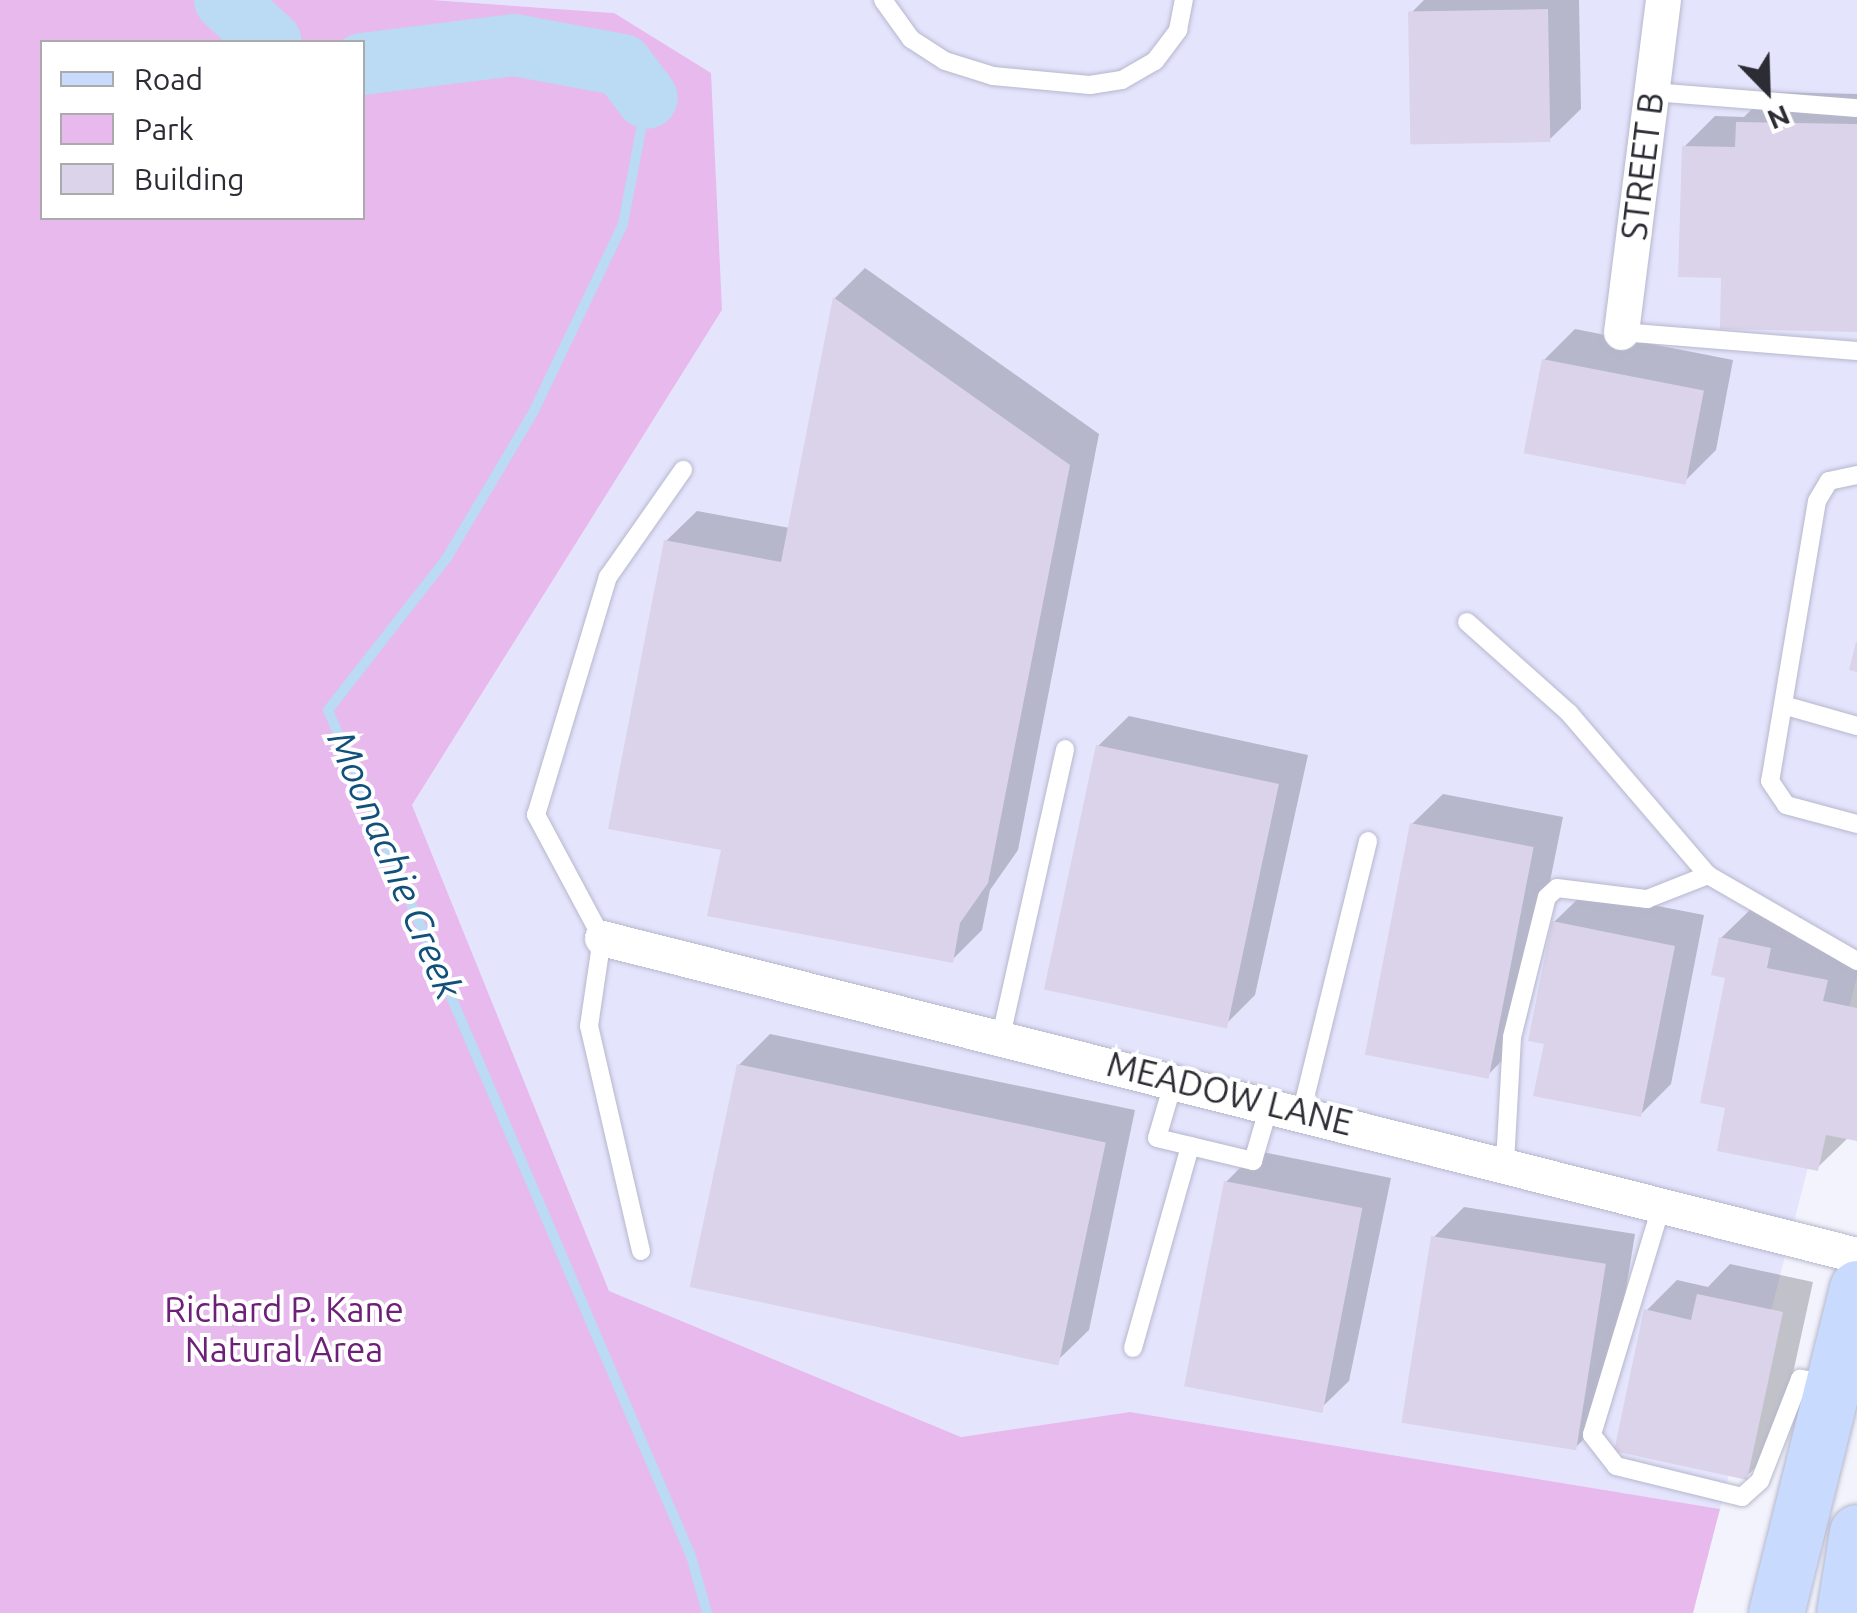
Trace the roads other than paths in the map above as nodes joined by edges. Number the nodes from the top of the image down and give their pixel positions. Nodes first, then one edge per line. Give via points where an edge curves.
1 (884, 0) edge
2 (1184, 0) edge
3 (1663, 0) edge
4 (1652, 92) junction
5 (1857, 108) edge
6 (1621, 332) joint
7 (1857, 351) edge
8 (683, 470) dead end
9 (1857, 476) edge
10 (1466, 622) dead end
11 (1783, 705) junction
12 (1857, 726) edge
13 (1065, 750) dead end
14 (1857, 824) edge
15 (1368, 841) dead end
16 (1708, 876) junction
17 (602, 938) junction
18 (1857, 961) edge
19 (1000, 1036) junction
20 (1174, 1079) junction
21 (1286, 1106) junction
22 (1190, 1146) junction
23 (1505, 1163) junction
24 (1662, 1204) junction
25 (641, 1251) dead end
26 (1857, 1255) edge
27 (1857, 1288) edge
28 (1133, 1348) dead end
29 (1834, 1382) junction
30 (1857, 1532) edge
31 (1776, 1613) edge
32 (1844, 1613) edge

1 - 2 lane via 911,40 945,62 993,76 1090,85 1122,80 1156,61 1178,30
3 - 4 street, STREET B
4 - 5 lane
4 - 6 street, STREET B
6 - 7 lane
8 - 17 lane via 608,577 536,815
9 - 11 lane via 1829,481 1817,501
10 - 16 lane via 1568,713
11 - 12 lane
11 - 14 lane via 1770,781 1775,795 1786,805
13 - 19 lane
15 - 21 lane
16 - 18 lane
16 - 23 lane via 1647,899 1556,888 1546,897 1512,1037
17 - 19 street, MEADOW LANE
17 - 25 lane via 589,1026
19 - 20 street, MEADOW LANE
20 - 21 street, MEADOW LANE
20 - 22 lane via 1157,1138
21 - 22 lane via 1253,1161
21 - 23 street, MEADOW LANE
22 - 28 lane
23 - 24 street, MEADOW LANE
24 - 26 street, MEADOW LANE
24 - 29 lane via 1592,1435 1616,1466 1742,1496 1760,1481 1800,1380
27 - 29 main road
29 - 31 main road
30 - 32 main road

